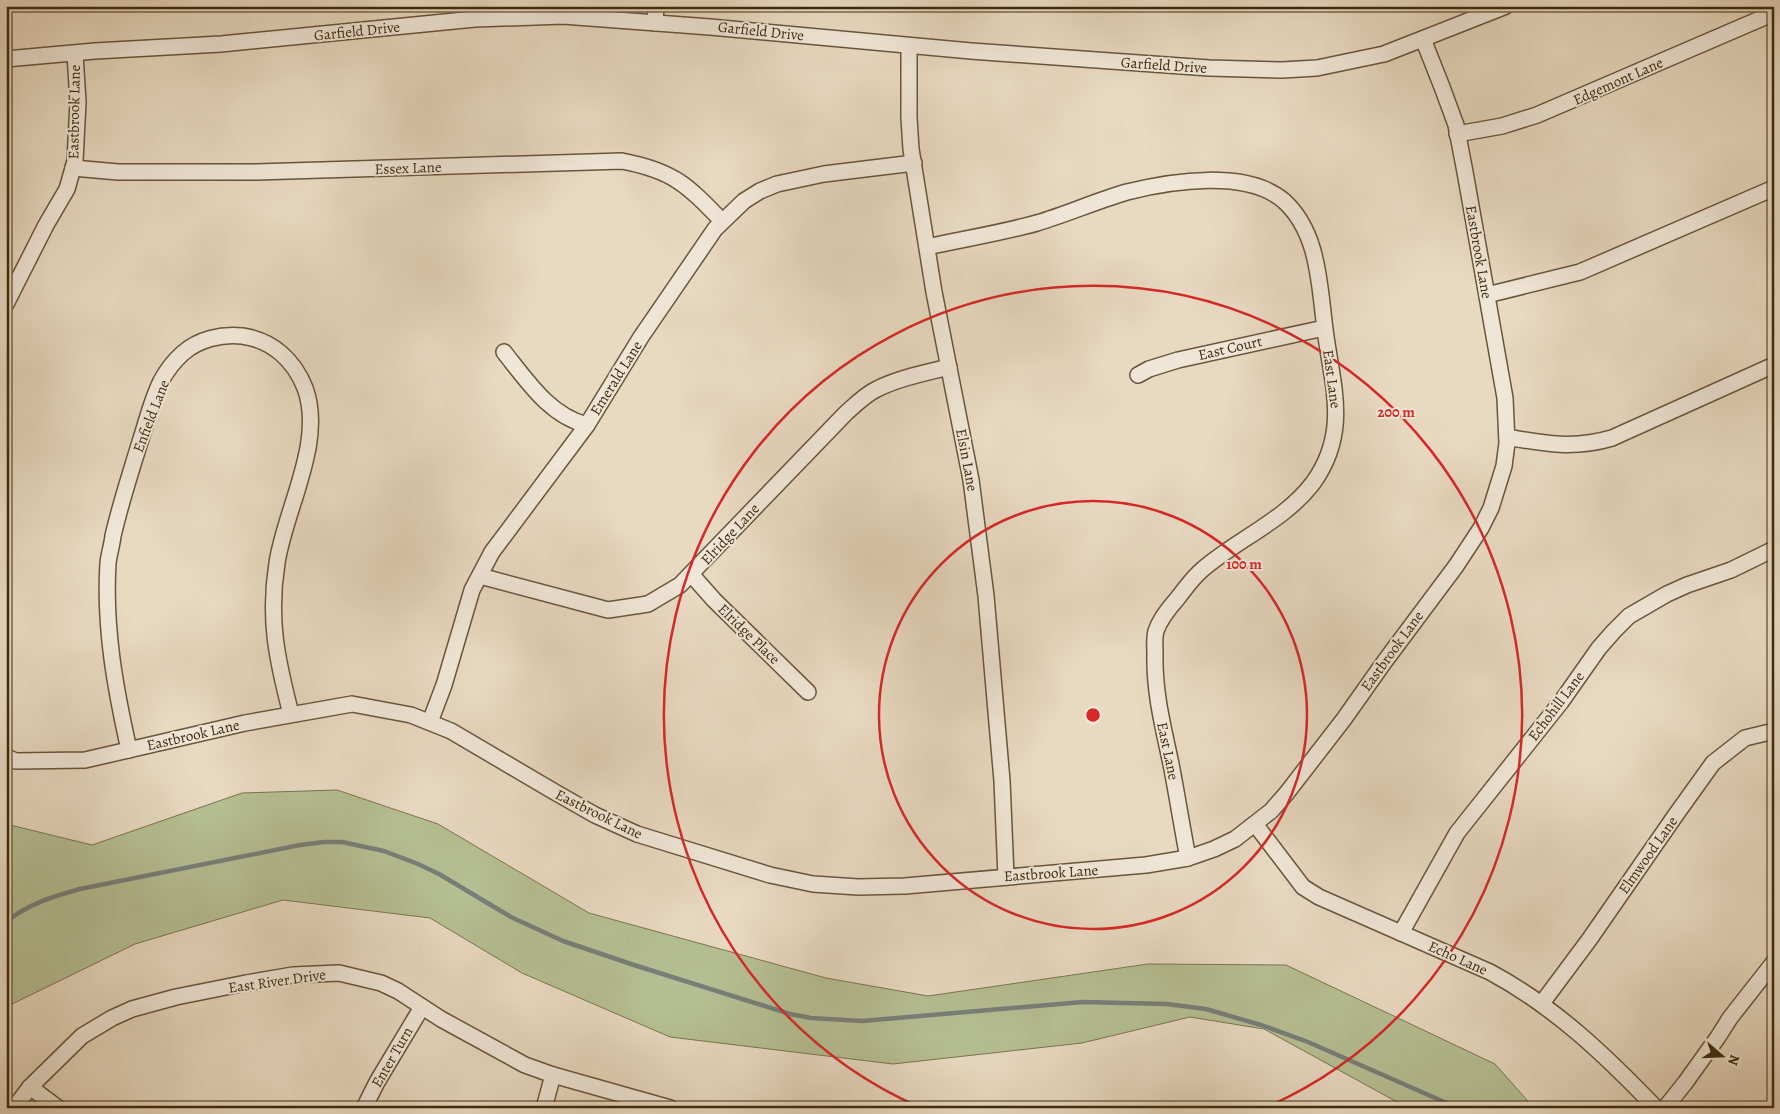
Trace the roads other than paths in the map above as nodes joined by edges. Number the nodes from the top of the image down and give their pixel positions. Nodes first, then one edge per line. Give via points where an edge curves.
1 (656, 6) edge
2 (1506, 6) edge
3 (1774, 14) edge
4 (655, 23) junction
5 (1423, 40) junction
6 (909, 46) junction
7 (75, 54) junction
8 (6, 59) edge
9 (1457, 134) junction
10 (914, 163) junction
11 (73, 168) junction
12 (1774, 188) edge
13 (722, 221) junction
14 (927, 247) junction
15 (1487, 295) junction
16 (6, 304) edge
17 (1324, 328) junction
18 (504, 352) dead end
19 (1774, 365) edge
20 (949, 367) junction
21 (1138, 375) dead end
22 (587, 425) junction
23 (1507, 437) junction
24 (1774, 549) edge
25 (691, 574) junction
26 (480, 576) junction
27 (808, 692) dead end
28 (291, 714) junction
29 (430, 722) junction
30 (1774, 731) edge
31 (129, 750) junction
32 (6, 757) edge
33 (1255, 824) junction
34 (1188, 858) junction
35 (1006, 877) junction
36 (1401, 933) junction
37 (1774, 962) edge
38 (1542, 1003) junction
39 (422, 1007) junction
40 (553, 1075) junction
41 (30, 1087) junction
42 (14, 1108) edge
43 (58, 1108) edge
44 (364, 1108) edge
45 (544, 1108) edge
46 (670, 1108) edge
47 (1656, 1108) edge
48 (1665, 1108) edge

1 - 4 street
2 - 5 street, Garfield Drive
3 - 9 street, Edgemont Lane via 1537,115 1502,126
4 - 6 street, Garfield Drive
4 - 7 street, Garfield Drive via 563,16 475,19
5 - 6 street, Garfield Drive via 1350,62 1282,70 1209,68
5 - 9 street, Eastbrook Lane
6 - 10 street, Elsin Lane via 909,118
7 - 8 street, Garfield Drive
7 - 11 street, Eastbrook Lane via 78,102
9 - 15 street, Eastbrook Lane
10 - 13 street, Emerald Lane via 824,174 777,184 744,201
10 - 14 street, Elsin Lane
11 - 13 street, Essex Lane via 118,172 256,172 622,161 673,177 691,189
11 - 16 street, Eastbrook Lane via 67,189
12 - 15 street via 1580,272
13 - 22 street, Emerald Lane via 641,338
14 - 17 street, East Lane via 1037,223 1104,199 1150,187 1234,180 1268,190 1295,213 1305,229 1316,264
14 - 20 street, Elsin Lane
15 - 23 street, Eastbrook Lane via 1505,398
17 - 21 street, East Court via 1178,360
17 - 34 street, East Lane via 1337,418 1331,448 1314,481 1289,508 1201,570 1165,613 1155,633 1155,686
18 - 22 street via 557,412
19 - 23 street via 1612,438 1594,443 1558,445
20 - 25 street, Elridge Lane via 908,377 877,389 862,399
20 - 35 street, Elsin Lane via 975,502 986,596 1002,781
22 - 26 street, Emerald Lane via 492,552
23 - 33 street, Eastbrook Lane via 1504,466 1491,508 1456,566 1315,757 1271,811
24 - 36 street, Echohill Lane via 1731,570 1668,594 1629,616 1614,631 1457,833
25 - 26 street, Elridge Lane via 680,585 648,604 608,610
25 - 27 street, Elridge Place
26 - 29 street, Emerald Lane via 472,590
28 - 29 street, Eastbrook Lane via 352,704 403,713
28 - 31 street, Eastbrook Lane
28 - 31 street, Enfield Lane via 276,650 273,618 275,581 281,542 307,452 309,403 297,372 274,347 244,336 227,335 196,344 182,354 161,382 117,519 108,561 109,644
29 - 35 street, Eastbrook Lane via 617,825 770,875 813,884 858,888
30 - 38 street, Elmwood Lane via 1745,738 1714,763
31 - 32 street, Eastbrook Lane via 85,760 16,761
33 - 34 street, Eastbrook Lane via 1214,849
33 - 36 street, Echo Lane via 1303,887 1336,906
34 - 35 street, Eastbrook Lane via 1146,866
36 - 38 street, Echo Lane via 1490,972
37 - 48 street
38 - 47 street, Echo Lane via 1574,1028
39 - 40 street, East River Drive via 525,1065
39 - 41 street, East River Drive via 381,983 339,973 293,975 237,985 154,1002 112,1018 82,1036
39 - 44 street, Enter Turn
40 - 45 street
40 - 46 street, East River Drive
41 - 42 street, East River Drive
41 - 43 street

